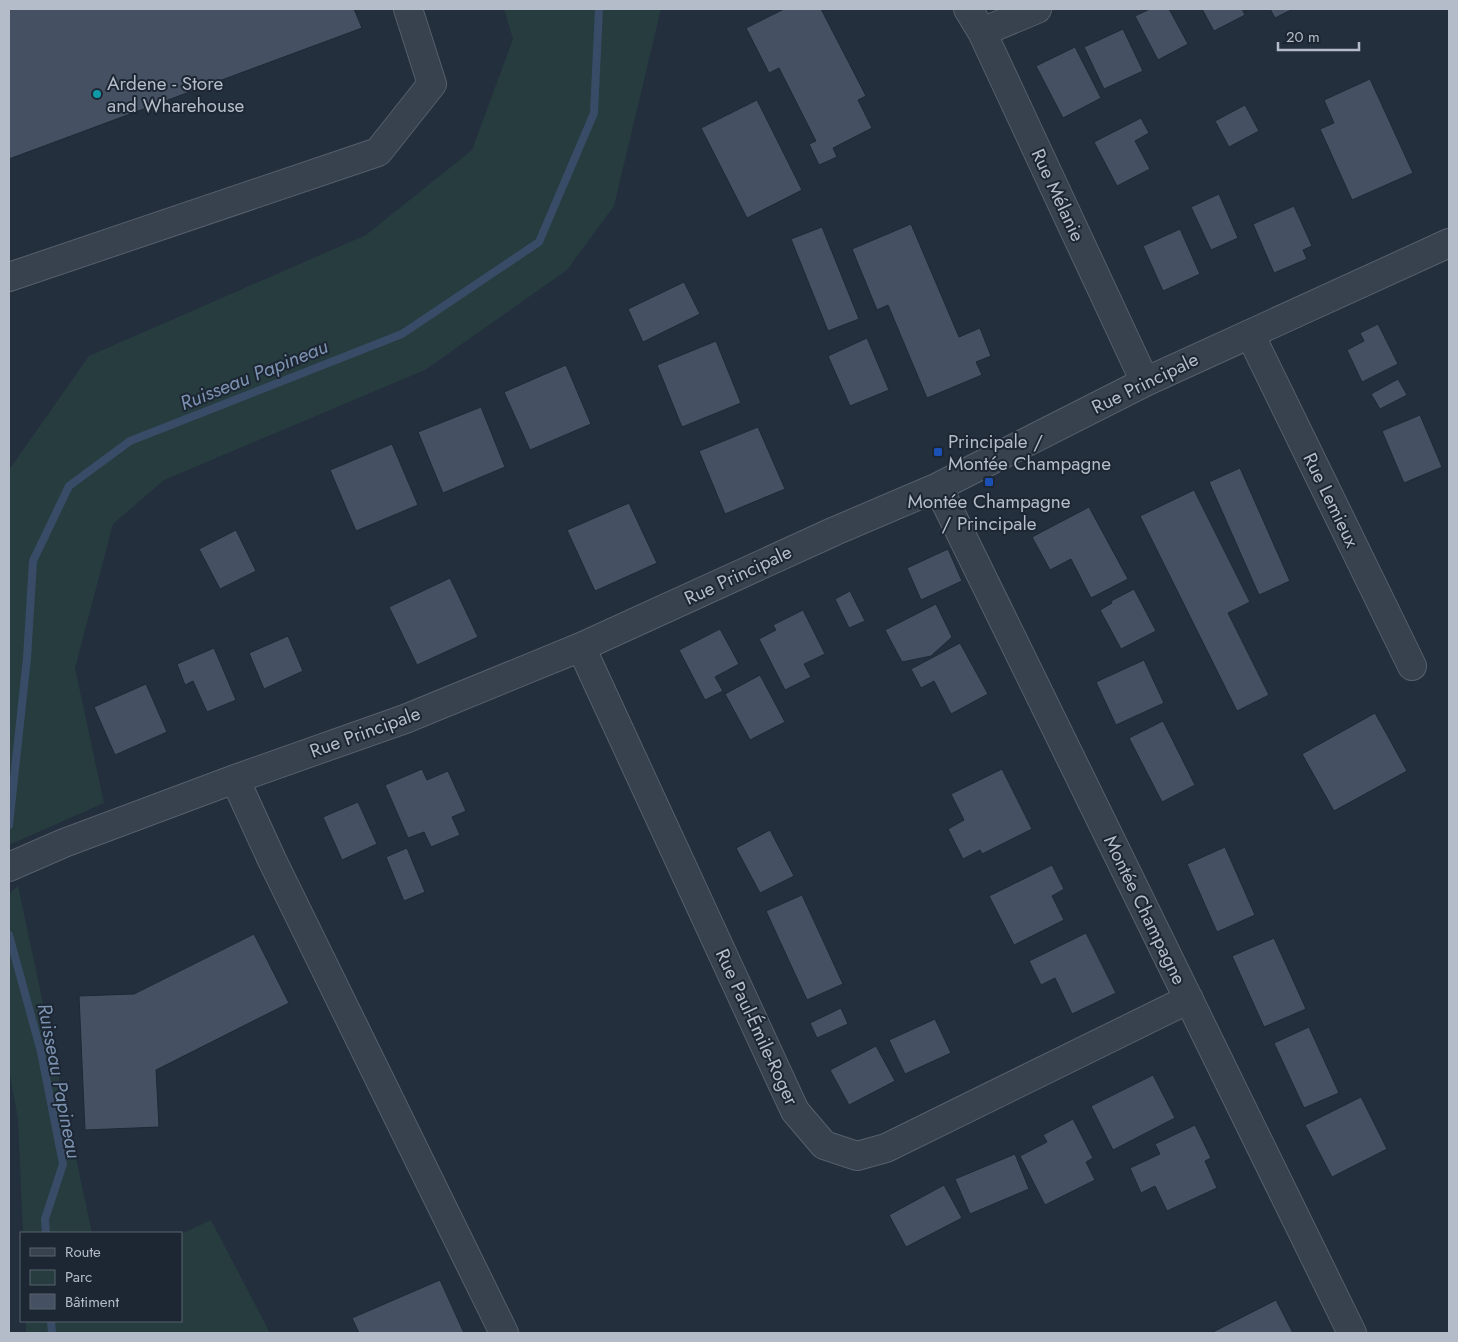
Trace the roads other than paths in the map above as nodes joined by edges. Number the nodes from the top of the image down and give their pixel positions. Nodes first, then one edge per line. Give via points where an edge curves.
1 (408, 9) edge
2 (968, 9) edge
3 (1037, 9) edge
4 (982, 32) junction
5 (1449, 242) edge
6 (9, 277) edge
7 (1250, 334) junction
8 (1145, 382) junction
9 (938, 487) junction
10 (581, 647) junction
11 (1412, 666) dead end
12 (235, 779) junction
13 (9, 867) edge
14 (1189, 999) junction
15 (504, 1333) edge
16 (1352, 1333) edge

1 - 6 street via 432,84 378,152
2 - 4 street, Rue Mélanie
3 - 4 street
4 - 8 street, Rue Mélanie
5 - 7 street, Rue Principale
7 - 8 street, Rue Principale
7 - 11 street, Rue Lemieux
8 - 9 street, Rue Principale
9 - 10 street, Rue Principale
9 - 14 street, Montée Champagne
10 - 12 street, Rue Principale via 405,719
10 - 14 street, Rue Paul-Émile-Roger via 795,1111 824,1145 857,1156 886,1148
12 - 13 street, Rue Principale
12 - 15 street
14 - 16 street, Montée Champagne

